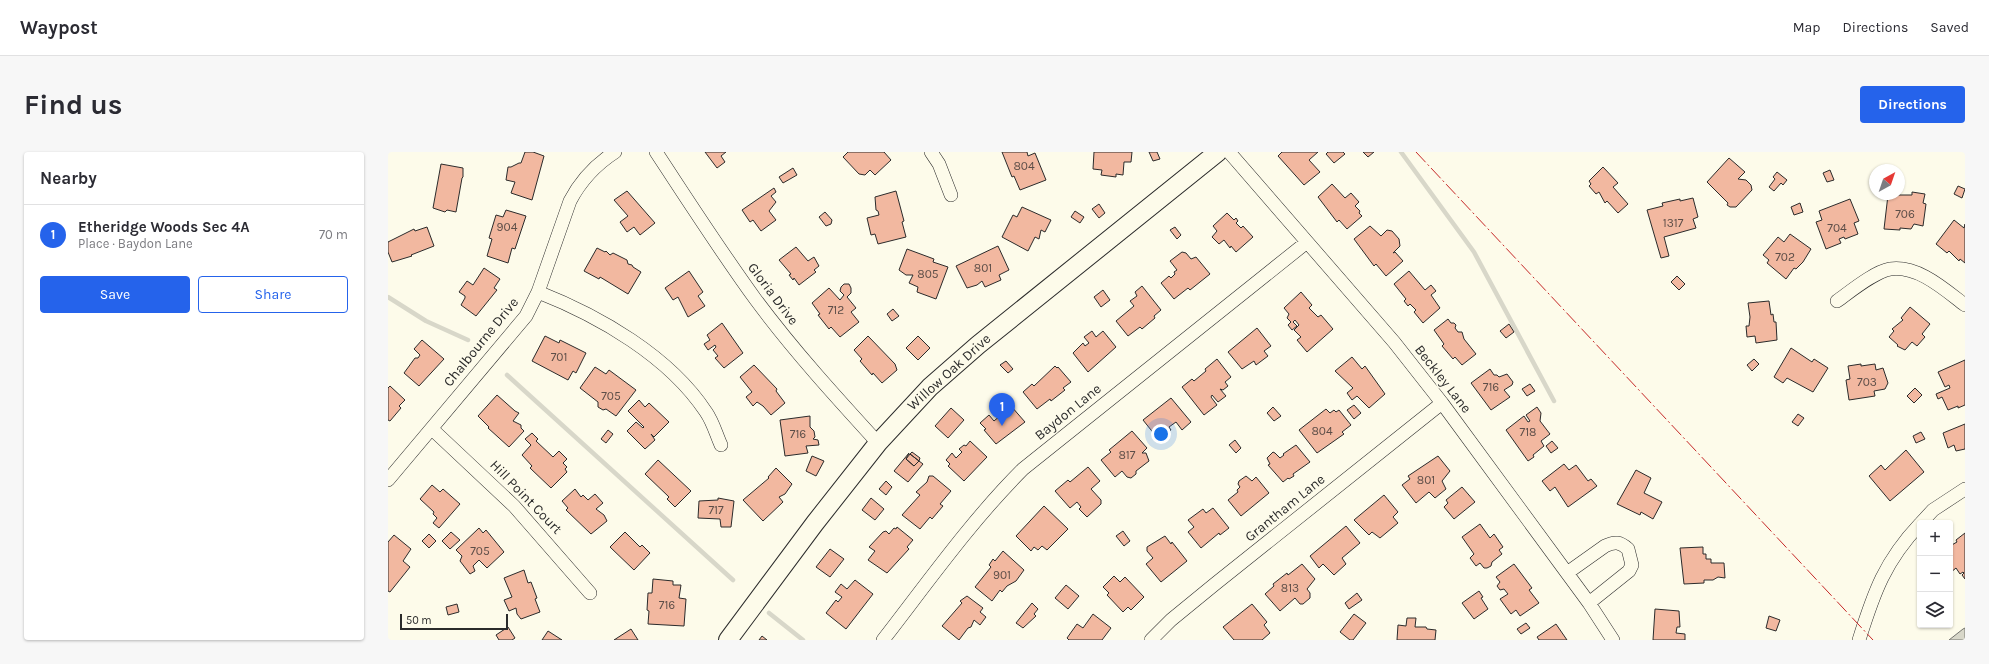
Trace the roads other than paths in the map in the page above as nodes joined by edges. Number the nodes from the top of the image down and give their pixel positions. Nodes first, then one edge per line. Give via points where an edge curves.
1 (615, 152) edge
2 (656, 152) edge
3 (931, 152) edge
4 (1218, 152) edge
5 (1229, 152) edge
6 (951, 195) dead end
7 (1307, 242) junction
8 (538, 292) junction
9 (1837, 300) dead end
10 (1965, 305) edge
11 (1442, 403) junction
12 (432, 429) junction
13 (878, 443) junction
14 (721, 445) dead end
15 (388, 480) edge
16 (1965, 490) edge
17 (1924, 520) edge
18 (1917, 527) edge
19 (1567, 573) junction
20 (590, 594) dead end
21 (1589, 603) junction
22 (728, 640) edge
23 (883, 640) edge
24 (1151, 640) edge
25 (1613, 640) edge
26 (1859, 640) edge

1 - 8 street, Chalbourne Drive via 591,171 576,189
2 - 13 street, Gloria Drive via 757,301 804,360
3 - 6 street via 939,164
4 - 13 street, Willow Oak Drive via 950,368
5 - 7 street, Beckley Lane
7 - 11 street, Beckley Lane via 1394,342
7 - 23 street, Baydon Lane via 1023,470 968,530
8 - 12 street, Chalbourne Drive via 526,316
8 - 14 street via 589,315 649,353 692,392 711,421
9 - 10 street via 1889,269 1910,270 1930,280
11 - 19 street, Beckley Lane
11 - 24 street, Grantham Lane via 1215,584
12 - 15 street, Chalbourne Drive
12 - 20 street, Hill Point Court via 514,506
13 - 22 street, Willow Oak Drive
16 - 17 street via 1933,510
18 - 26 street via 1885,569
19 - 21 street, Beckley Lane
19 - 21 street via 1612,542 1617,542 1628,549 1632,565 1629,571
21 - 25 street, Beckley Lane

